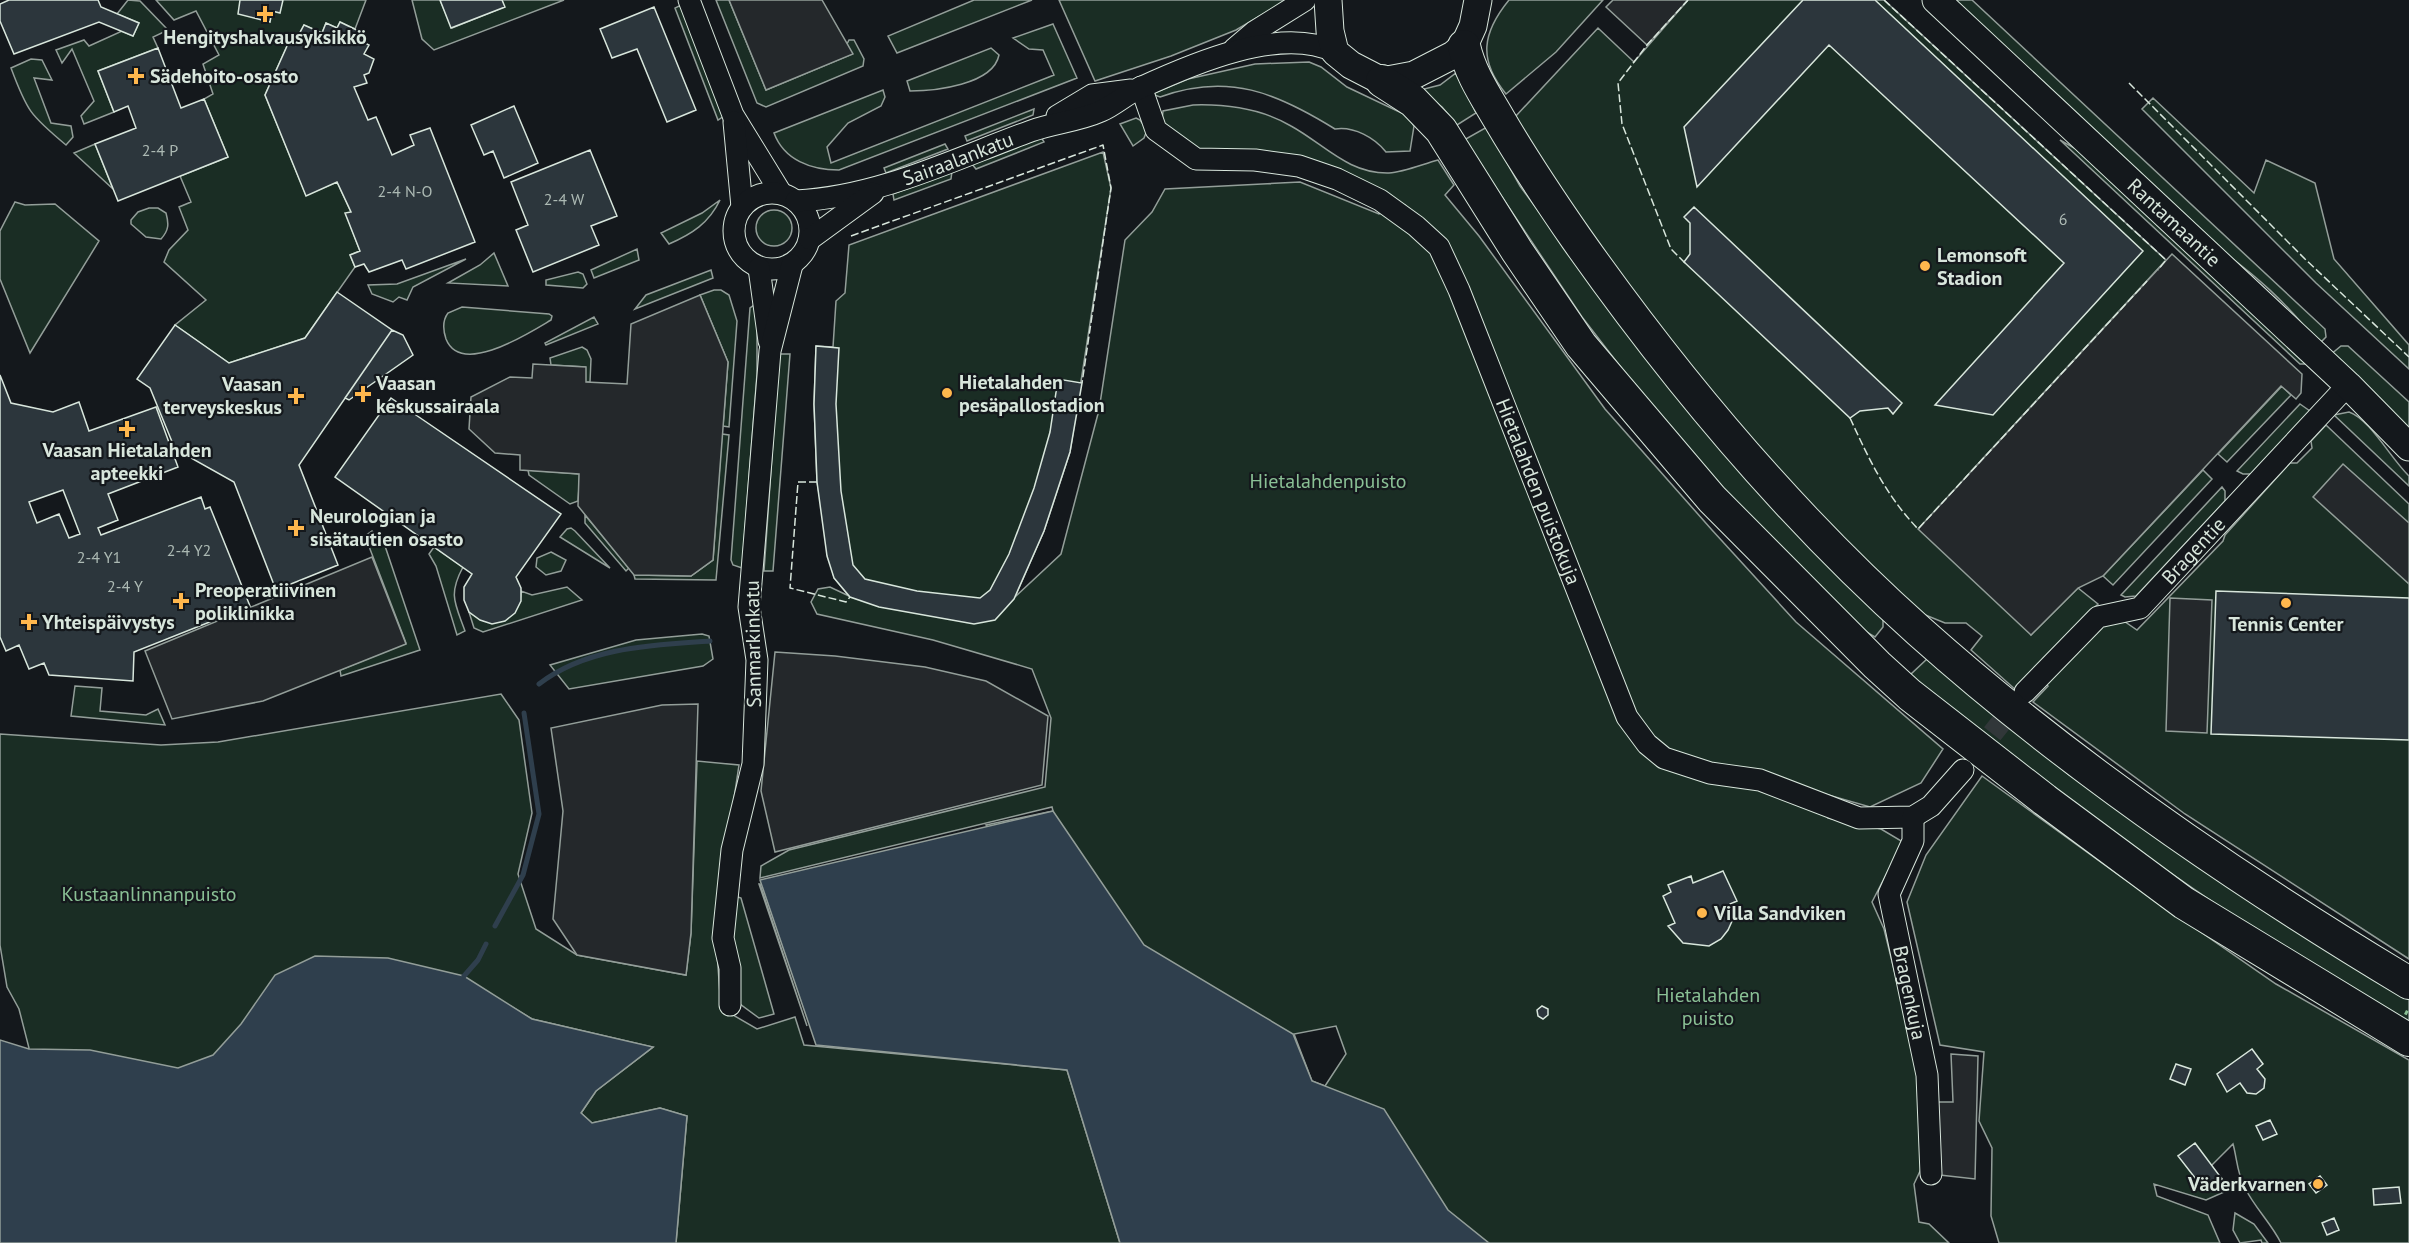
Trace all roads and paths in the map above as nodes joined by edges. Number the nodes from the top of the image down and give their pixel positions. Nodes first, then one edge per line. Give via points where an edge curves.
1 (689, 0) edge
2 (1305, 0) edge
3 (1328, 0) edge
4 (1936, 0) edge
5 (1476, 28) edge
6 (1335, 52) junction
7 (1229, 53) junction
8 (1382, 81) junction
9 (1140, 88) junction
10 (733, 115) junction
11 (881, 188) junction
12 (789, 197) junction
13 (742, 207) junction
14 (810, 239) junction
15 (792, 265) junction
16 (759, 268) junction
17 (770, 351) junction
18 (2348, 385) junction
19 (2409, 447) edge
20 (2025, 692) tunnel mouth
21 (1963, 770) tunnel mouth
22 (1913, 817) junction
23 (2409, 982) edge
24 (730, 1005) dead end
25 (2409, 1040) edge
26 (1931, 1174) dead end

1 - 10 street
2 - 7 street, Sairaalankatu
3 - 6 main road
4 - 18 main road, Rantamaantie
5 - 8 main road via 1453,55 1414,75
5 - 23 highway via 1508,135 1546,195 1615,293 1730,438 1829,543 1919,631 2024,719 2144,810 2252,884
6 - 7 street, Sairaalankatu via 1322,45 1280,41
6 - 8 main road
7 - 9 street, Sairaalankatu
8 - 25 highway via 1428,115 1581,345 1712,499 1877,665 2045,801 2184,903
9 - 11 street, Sairaalankatu via 1101,111 1034,130
9 - 22 street, Hietalahden puistokuja via 1156,130 1196,159 1255,160 1299,166 1337,179 1380,200 1439,247 1627,717 1647,744 1664,758 1685,766 1760,780 1859,818
10 - 12 street
10 - 13 street
11 - 12 street, Sairaalankatu via 821,200
11 - 14 street, Sairaalankatu
12 - 13 street via 766,193
12 - 14 street via 806,211
13 - 16 street via 734,223 737,248
14 - 15 street
15 - 16 street
15 - 17 street, Sanmarkinkatu
16 - 17 street, Sanmarkinkatu
17 - 24 street, Sanmarkinkatu via 749,607 757,660 753,764 732,850 723,938 730,968
18 - 19 main road, Rantamaantie
18 - 20 street, Bragentie via 2140,608 2098,617
21 - 22 street via 1931,806
22 - 26 street, Bragenkuja via 1913,841 1889,894 1927,1076

